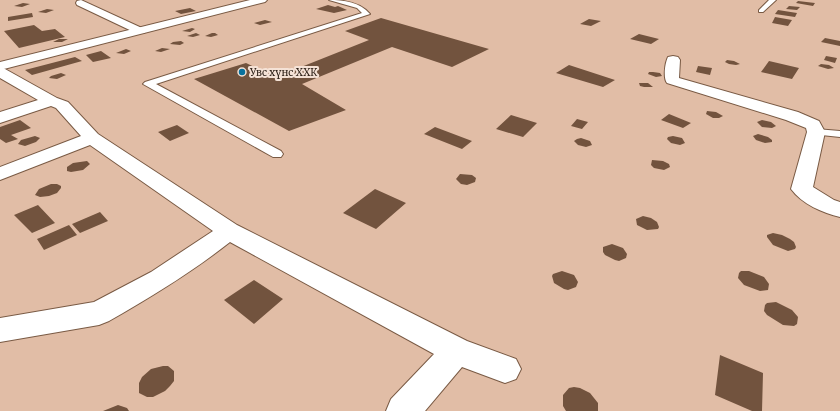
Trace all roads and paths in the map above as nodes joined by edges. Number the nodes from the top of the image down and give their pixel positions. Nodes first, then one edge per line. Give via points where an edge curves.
1 (262, 0) edge
2 (332, 0) edge
3 (773, 0) edge
4 (81, 3) dead end
5 (761, 11) dead end
6 (140, 31) junction
7 (673, 60) dead end
8 (0, 66) edge
9 (0, 72) edge
10 (51, 101) junction
11 (0, 118) edge
12 (816, 132) junction
13 (840, 134) edge
14 (92, 138) junction
15 (277, 154) dead end
16 (0, 174) edge
17 (840, 210) edge
18 (229, 231) junction
19 (0, 330) edge
20 (457, 351) junction
21 (505, 369) dead end
22 (403, 411) edge

1 - 6 street
2 - 15 lane via 359,7 367,14 148,84
3 - 5 lane
4 - 6 street
6 - 8 street
7 - 12 street via 672,80 792,116 813,125
9 - 10 street
10 - 11 street
10 - 14 street via 62,105
12 - 13 lane
12 - 17 street via 802,189 826,205
14 - 16 street
14 - 18 street
18 - 19 street via 160,279 99,313
18 - 20 street
20 - 21 street
20 - 22 street

